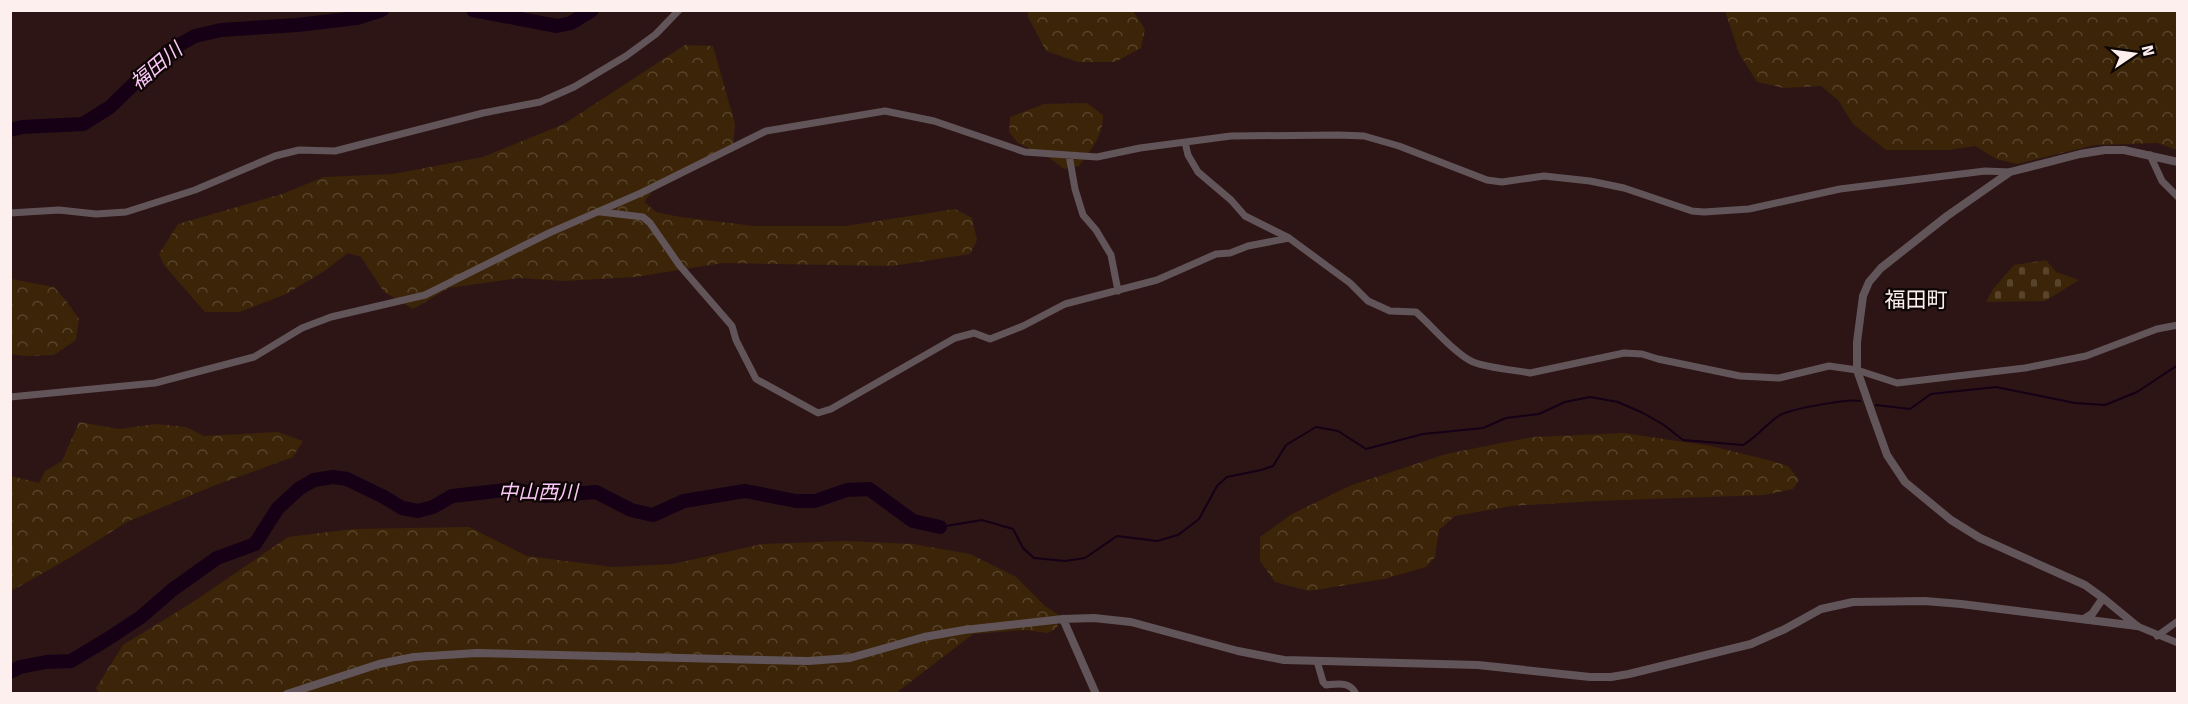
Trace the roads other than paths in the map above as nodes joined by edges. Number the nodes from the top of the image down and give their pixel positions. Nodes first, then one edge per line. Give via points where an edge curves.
1 (679, 10) edge
2 (1185, 142) junction
3 (1069, 155) junction
4 (2150, 155) junction
5 (2178, 162) edge
6 (2010, 172) junction
7 (2178, 197) edge
8 (598, 212) junction
9 (10, 213) edge
10 (1289, 238) junction
11 (1118, 291) junction
12 (2178, 325) edge
13 (1857, 370) junction
14 (10, 397) edge
15 (2103, 598) junction
16 (1063, 618) junction
17 (2084, 619) junction
18 (2178, 621) edge
19 (2137, 626) junction
20 (2157, 636) junction
21 (2178, 643) edge
22 (1317, 661) junction
23 (287, 693) edge
24 (1096, 693) edge
25 (1356, 693) edge

1 - 9 street via 656,34 626,56 540,102 335,151 299,150 275,156 195,190 126,212
2 - 3 street via 1097,157
2 - 6 street via 1231,136 1364,136 1487,180 1502,182 1544,176 1590,181 1704,212 1749,208 1840,189 1985,171
2 - 10 street via 1198,172 1245,216
3 - 8 street via 1025,152 934,121 885,111 766,131
3 - 11 street via 1083,215 1111,255
4 - 5 street
4 - 6 street via 2105,150
4 - 7 street via 2162,181
6 - 13 street via 1947,216 1869,282 1859,313
8 - 11 street via 643,217 650,223 680,266 732,326 756,379 818,414 955,338 974,333 990,339 1065,304
8 - 14 street via 425,295 331,317 302,328 254,357 155,383
10 - 11 street via 1216,255 1157,280
10 - 13 street via 1368,301 1390,311 1416,312 1473,362 1530,373 1624,353 1740,376 1779,378 1829,366
12 - 13 street via 2086,356 2025,368 1897,383
13 - 15 street via 1887,455 1905,482 1980,538 2085,585
15 - 17 street
15 - 19 street
16 - 22 street via 1131,622 1258,656
16 - 23 street via 964,630 850,658 808,661 439,654 379,664
16 - 24 street
17 - 19 street
17 - 22 street via 1961,603 1853,602 1821,609 1751,644 1611,677 1478,664
18 - 20 street
19 - 20 street
20 - 21 street
22 - 25 street via 1326,685 1348,684

